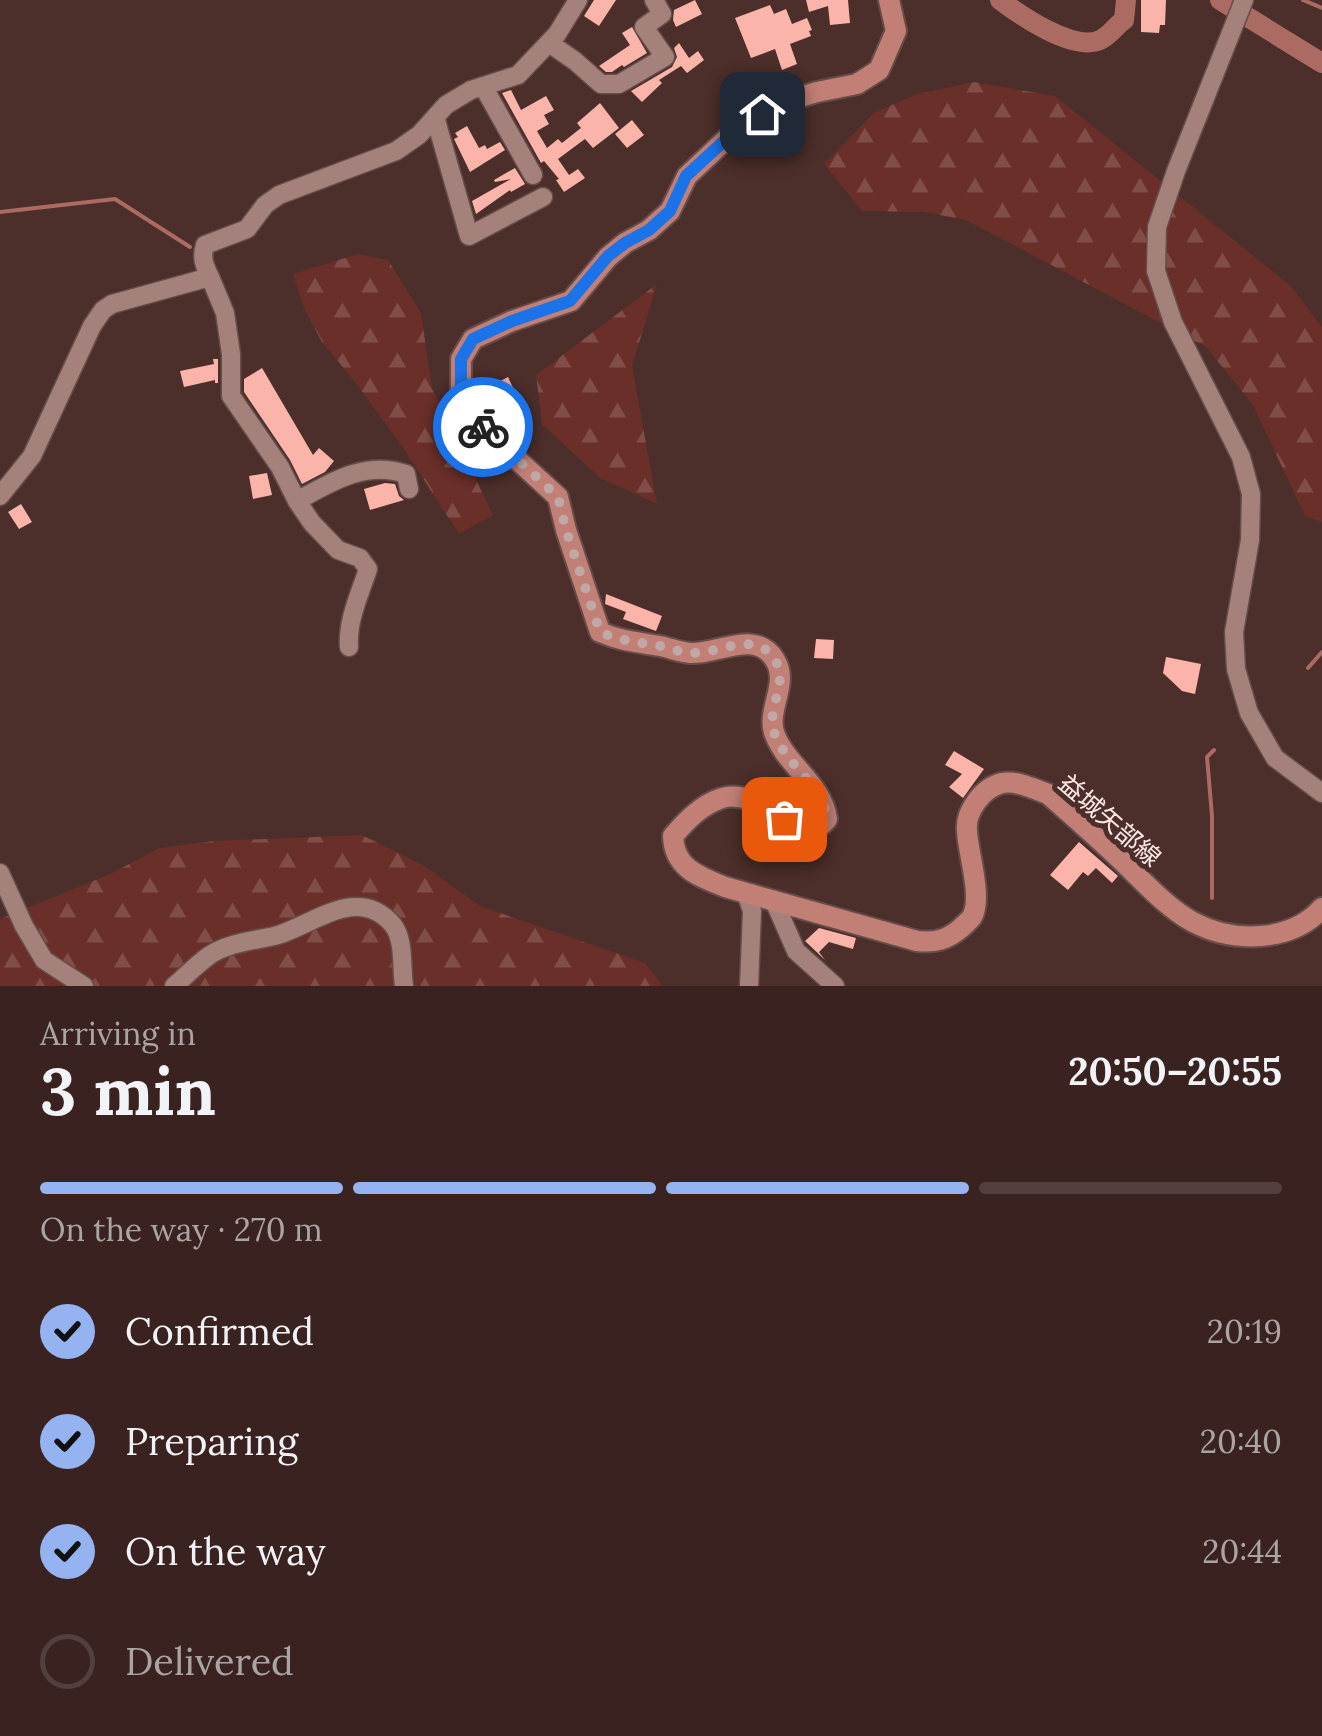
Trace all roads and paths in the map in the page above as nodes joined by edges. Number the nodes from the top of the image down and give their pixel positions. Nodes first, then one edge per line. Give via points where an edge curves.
1 (578, 0) edge
2 (654, 0) edge
3 (889, 0) edge
4 (1244, 0) edge
5 (549, 44) junction
6 (483, 86) junction
7 (434, 117) junction
8 (533, 175) dead end
9 (543, 197) dead end
10 (210, 276) junction
11 (409, 489) dead end
12 (0, 496) edge
13 (297, 501) junction
14 (349, 647) dead end
15 (1322, 793) edge
16 (0, 873) edge
17 (746, 894) junction
18 (774, 901) junction
19 (1322, 908) edge
20 (84, 986) edge
21 (174, 986) edge
22 (404, 986) edge
23 (749, 986) edge
24 (835, 986) edge

1 - 5 street
2 - 5 street via 662,14 644,27 665,56 619,84 601,84
3 - 17 main road, 益城矢部線 via 896,31 880,70 857,84 791,100 736,130 686,176 670,211 608,256 570,301 473,339 461,359 461,388 472,412 558,497 600,632 696,653 759,645 774,657 780,673 775,736 820,797 827,819 814,830 800,829 741,796 691,815 673,836 682,864
4 - 15 street via 1176,170 1158,227 1156,271 1173,322 1241,457 1251,494 1234,632 1249,713 1276,758
5 - 6 street via 518,75
6 - 7 street
6 - 8 street
7 - 9 street via 469,236
7 - 10 street via 396,151 280,195 247,229 205,245
10 - 12 street via 103,310 32,456
10 - 13 street via 225,313 231,396
11 - 13 street via 406,474 366,470
13 - 14 street via 338,550 360,558 368,569
16 - 20 street via 44,960
17 - 18 main road, 益城矢部線
17 - 23 street via 752,911
18 - 19 main road, 益城矢部線 via 918,941 952,936 972,919 976,903 966,826 982,795 1002,783 1048,794 1192,922 1232,936 1268,935 1295,928
18 - 24 street via 796,952
21 - 22 street via 211,955 342,908 381,914 395,927

